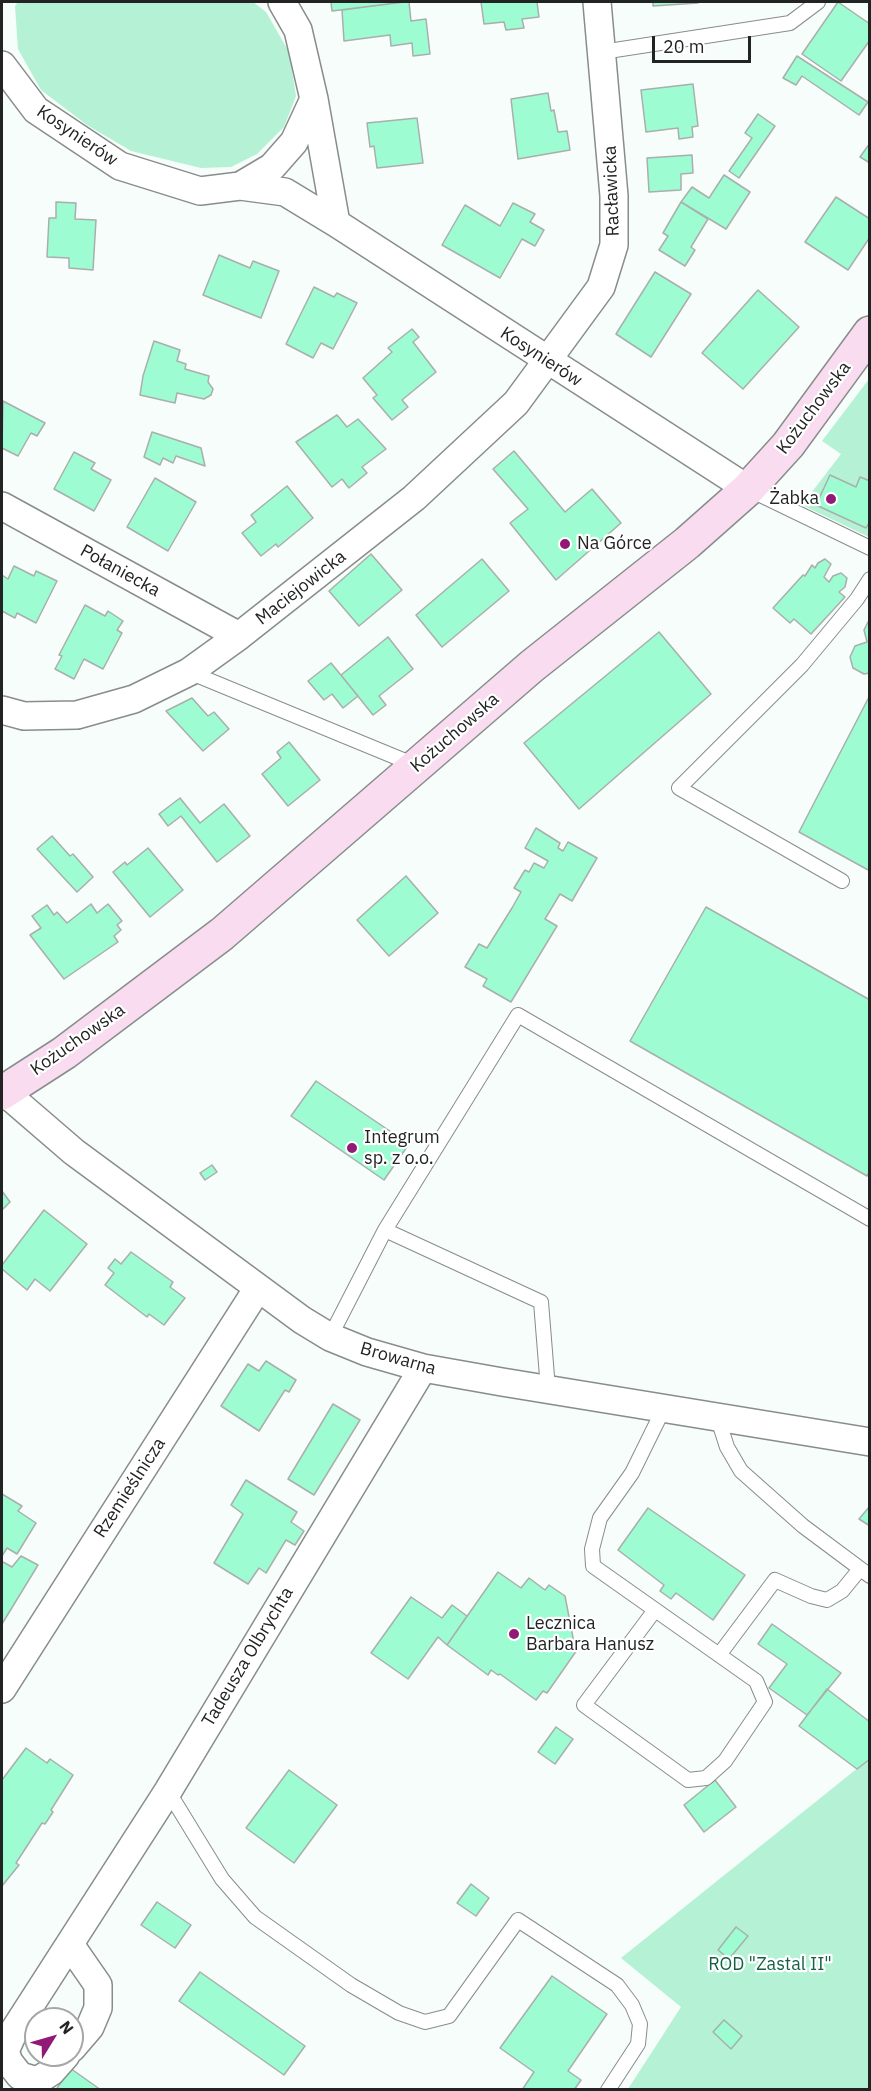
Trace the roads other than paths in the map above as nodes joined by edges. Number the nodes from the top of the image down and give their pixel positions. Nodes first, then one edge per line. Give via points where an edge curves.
1 (282, 2) edge
2 (597, 2) edge
3 (818, 2) edge
4 (602, 52) junction
5 (2, 65) edge
6 (314, 99) junction
7 (240, 186) junction
8 (336, 223) junction
9 (870, 333) edge
10 (549, 362) junction
11 (748, 489) junction
12 (2, 506) edge
13 (870, 548) edge
14 (870, 579) edge
15 (239, 636) junction
16 (189, 672) junction
17 (2, 710) edge
18 (416, 766) junction
19 (842, 881) dead end
20 (3, 1091) edge
21 (870, 1219) edge
22 (385, 1230) junction
23 (258, 1288) junction
24 (330, 1337) junction
25 (423, 1368) junction
26 (548, 1389) junction
27 (664, 1408) junction
28 (717, 1416) junction
29 (870, 1442) edge
30 (865, 1572) edge
31 (655, 1610) junction
32 (719, 1655) junction
33 (2, 1689) edge
34 (168, 1791) junction
35 (71, 1946) junction
36 (30, 2007) edge
37 (24, 2016) edge
38 (84, 2034) edge
39 (55, 2067) edge
40 (608, 2090) edge

1 - 6 street via 298,30
2 - 4 street, Racławicka
3 - 4 lane via 790,23
4 - 10 street, Racławicka via 614,196 614,245 602,287
5 - 7 street, Kosynierów via 36,110 120,166 200,191
6 - 7 street, Kosynierów via 294,142 272,167
6 - 8 street
7 - 8 street, Kosynierów via 285,192
8 - 10 street, Kosynierów
9 - 11 main road, Kożuchowska via 788,445
10 - 11 street, Kosynierów
10 - 15 street, Maciejowicka via 516,403 414,498
11 - 13 lane
11 - 18 main road, Kożuchowska
12 - 15 street, Połaniecka
14 - 19 lane via 802,665 679,788
15 - 16 street, Maciejowicka
16 - 17 street, Maciejowicka via 134,699 77,715 24,716
16 - 18 lane
18 - 20 main road, Kożuchowska via 222,934 64,1053
20 - 23 street, Browarna via 74,1152
21 - 22 lane via 518,1015
22 - 24 lane
22 - 26 lane via 541,1302
23 - 24 street, Browarna
23 - 33 street, Rzemieślnicza
24 - 25 street, Browarna
25 - 26 street, Browarna
25 - 34 street, Tadeusza Olbrychta
26 - 27 street, Browarna
27 - 28 street, Browarna
27 - 31 lane via 632,1473 600,1518 592,1549 593,1566
28 - 29 street, Browarna
28 - 30 lane via 727,1448 741,1471
30 - 32 lane via 827,1600 775,1580
31 - 32 lane
31 - 32 lane via 584,1705 688,1779 706,1778 725,1761 765,1702 756,1681
34 - 35 street, Tadeusza Olbrychta
34 - 40 lane via 222,1879 255,1917 351,1985 399,2013 425,2022 449,2016 518,1920 616,1985 632,2005 640,2024 638,2044
35 - 36 street, Tadeusza Olbrychta
35 - 38 street via 98,1985 98,2008
37 - 39 street, Tadeusza Olbrychta via 5,2050 9,2062 20,2076 37,2080

